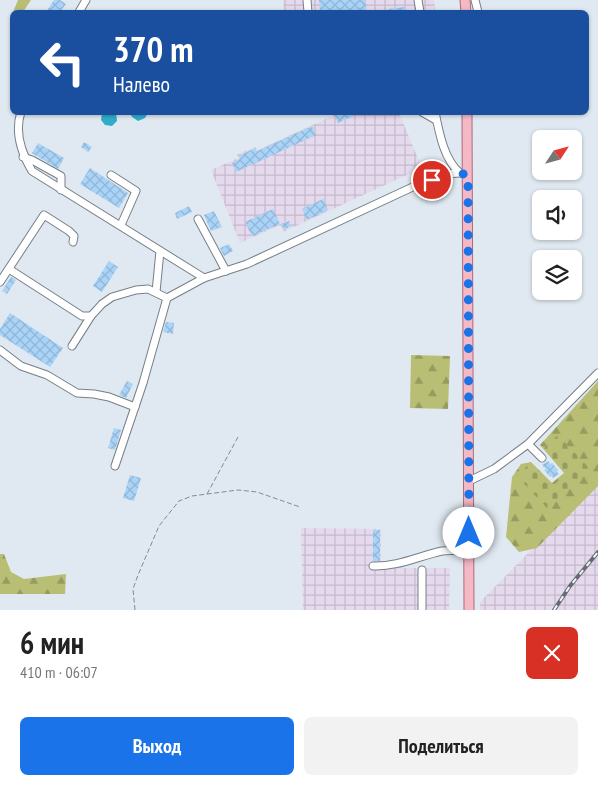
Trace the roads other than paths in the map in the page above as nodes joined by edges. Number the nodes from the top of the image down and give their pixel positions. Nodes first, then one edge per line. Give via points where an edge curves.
1 (20, 115) edge
2 (467, 115) edge
3 (436, 116) edge
4 (23, 156) junction
5 (463, 174) junction
6 (112, 175) dead end
7 (62, 190) junction
8 (198, 219) dead end
9 (121, 225) junction
10 (73, 242) dead end
11 (160, 251) junction
12 (9, 269) junction
13 (226, 271) junction
14 (204, 278) junction
15 (0, 282) edge
16 (156, 292) junction
17 (167, 298) junction
18 (91, 316) junction
19 (72, 346) dead end
20 (0, 350) edge
21 (598, 373) edge
22 (135, 408) junction
23 (528, 444) junction
24 (542, 458) dead end
25 (115, 466) dead end
26 (469, 481) junction
27 (469, 551) junction
28 (373, 566) dead end
29 (422, 570) dead end
30 (422, 610) edge
31 (469, 610) edge

1 - 4 street via 17,132
2 - 5 main road
3 - 5 street via 451,162
4 - 7 street via 32,171
4 - 7 street via 61,176
5 - 13 street via 447,174 417,185
5 - 26 main road
6 - 9 street via 136,191
7 - 9 street
8 - 13 street
9 - 11 street
10 - 12 street via 74,236 69,230 44,216
11 - 14 street
11 - 16 street
12 - 15 street
12 - 18 street via 82,316
13 - 14 street
14 - 17 street
16 - 17 street
16 - 18 street via 136,290 112,297
17 - 22 street
18 - 19 street
20 - 22 street via 21,366 46,375 77,393 108,397
21 - 23 street
22 - 25 street
23 - 24 street
23 - 26 street via 494,469
26 - 27 main road
27 - 28 street via 443,551
27 - 31 main road
29 - 30 street

